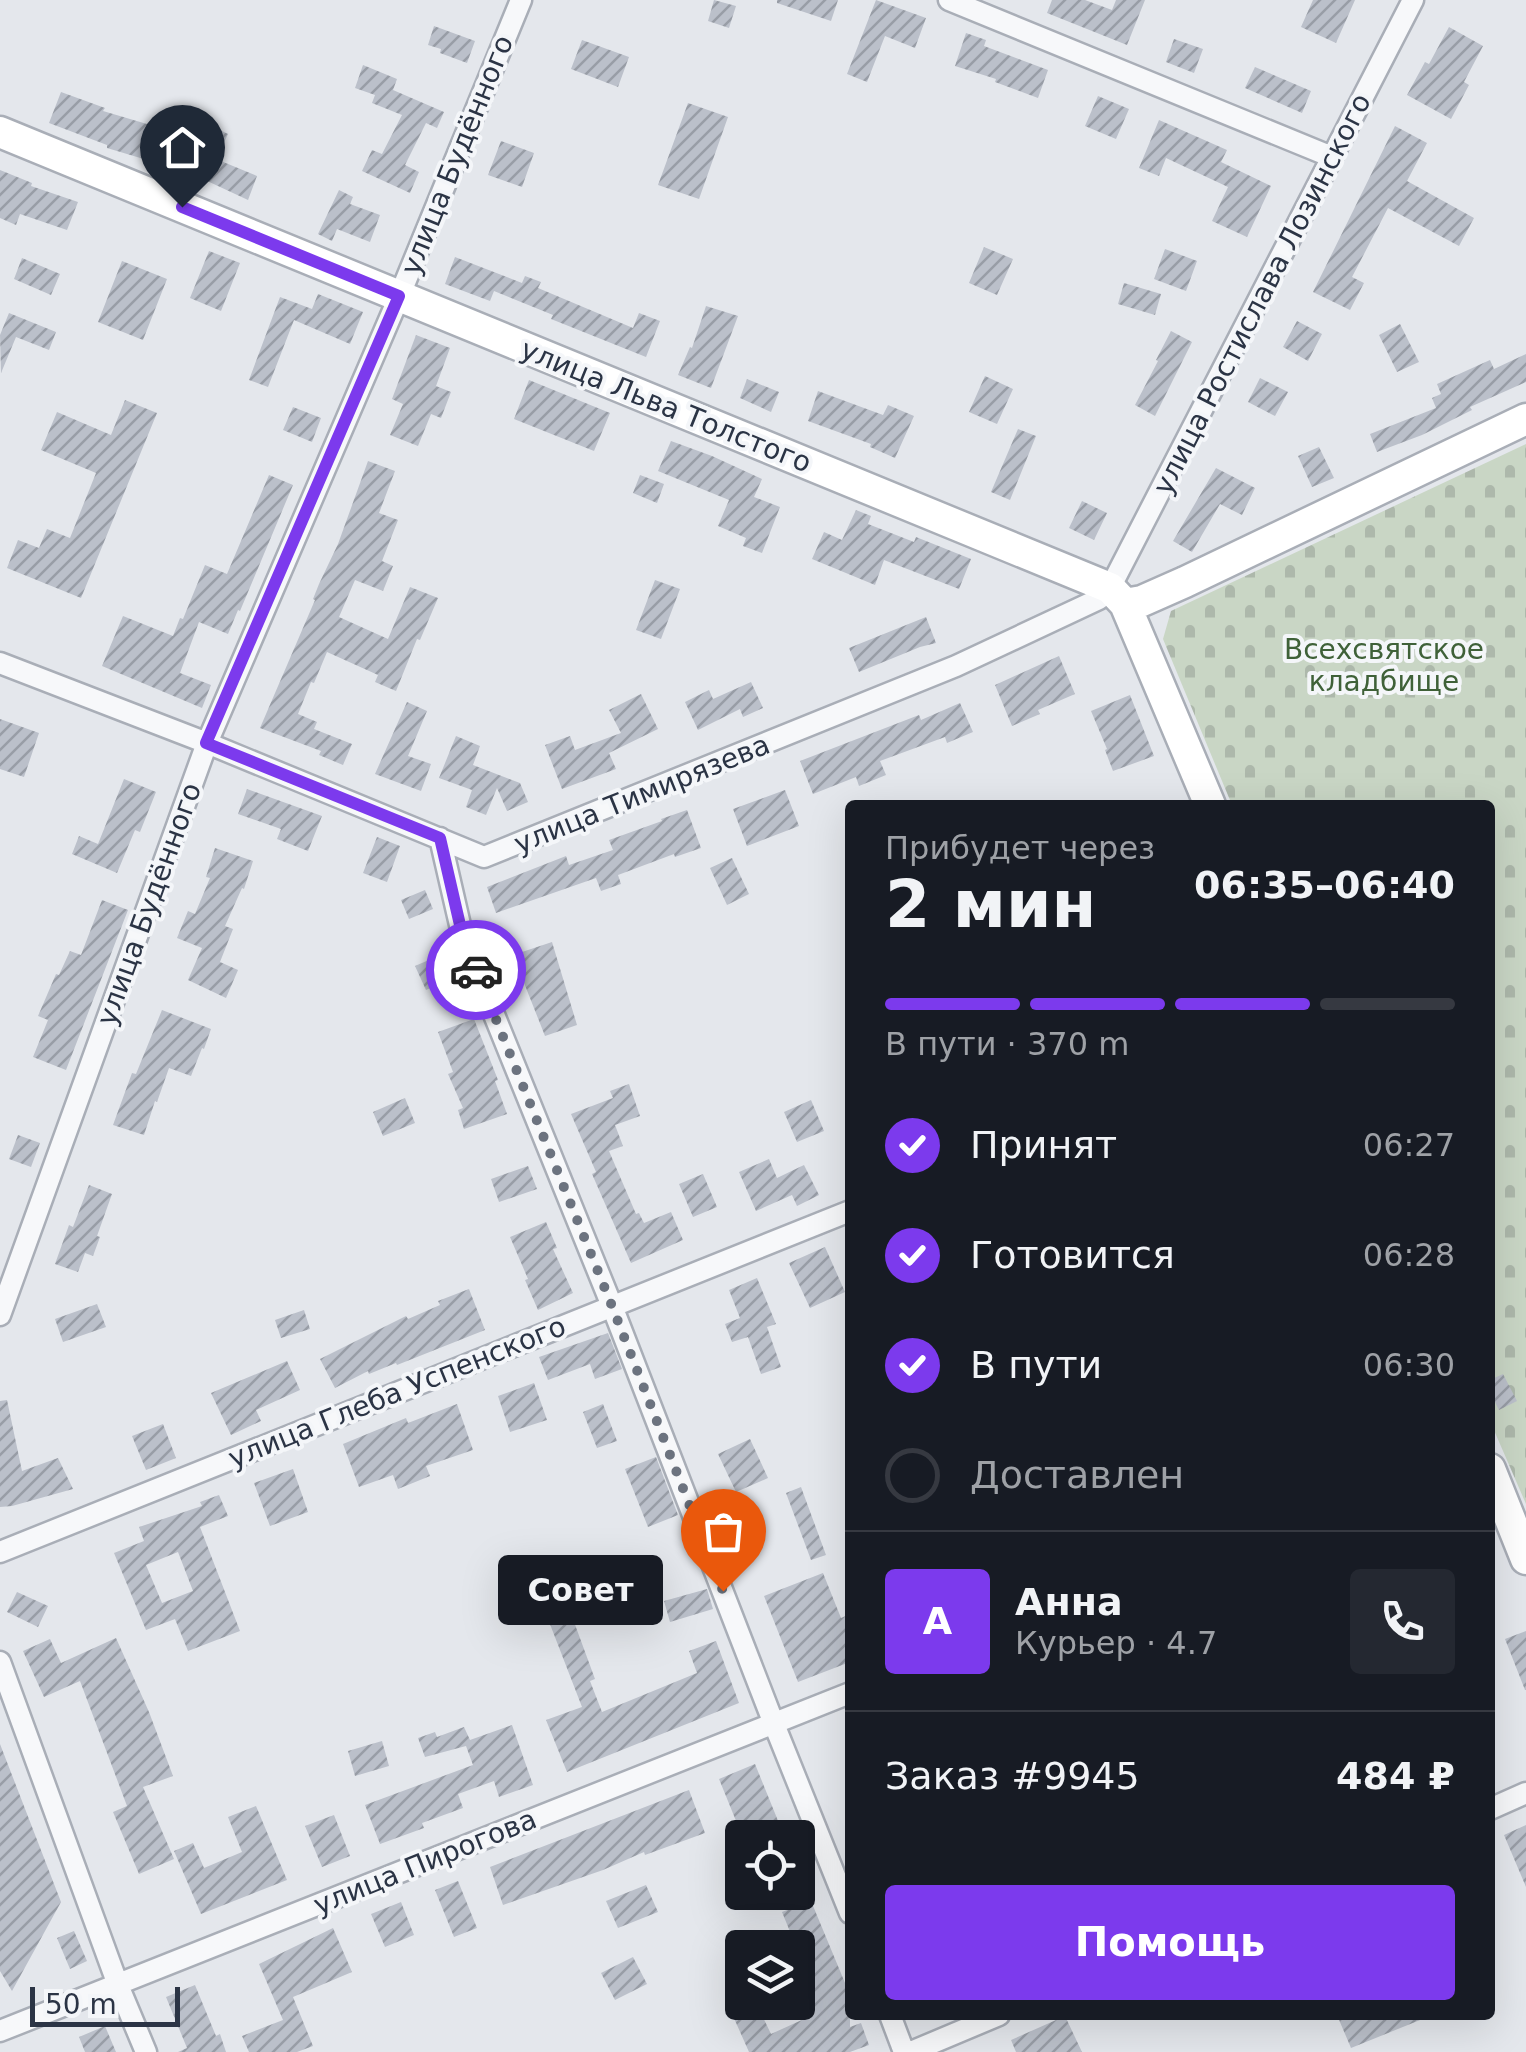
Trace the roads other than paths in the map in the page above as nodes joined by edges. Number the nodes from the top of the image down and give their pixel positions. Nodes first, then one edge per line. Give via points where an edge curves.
1 (521, 0) edge
2 (950, 0) edge
3 (1413, 0) edge
4 (0, 132) edge
5 (1332, 158) junction
6 (399, 296) junction
7 (1526, 419) edge
8 (1117, 596) junction
9 (0, 662) edge
10 (206, 743) junction
11 (1208, 800) edge
12 (440, 838) junction
13 (845, 1213) edge
14 (612, 1306) junction
15 (0, 1315) edge
16 (1495, 1482) edge
17 (0, 1552) edge
18 (1526, 1559) edge
19 (0, 1662) edge
20 (845, 1695) edge
21 (774, 1724) junction
22 (1526, 1794) edge
23 (1495, 1806) edge
24 (845, 1901) edge
25 (118, 1985) junction
26 (892, 2020) edge
27 (987, 2020) edge
28 (0, 2031) edge
29 (146, 2052) edge
30 (908, 2052) edge

1 - 6 street, улица Будённого
2 - 5 street
3 - 5 street, улица Ростислава Лозинского
4 - 6 street, улица Льва Толстого
5 - 8 street, улица Ростислава Лозинского
6 - 8 street, улица Льва Толстого
6 - 10 street, улица Будённого
7 - 8 street, улица Тимирязева via 1142,601
8 - 11 street
8 - 12 street, улица Тимирязева via 484,857
9 - 10 street, улица Тимирязева
10 - 12 street, улица Тимирязева
10 - 15 street, улица Будённого
12 - 14 street via 463,938
13 - 14 street, улица Глеба Успенского
14 - 17 street, улица Глеба Успенского
14 - 21 street
16 - 18 street
19 - 25 street
20 - 21 street, улица Пирогова
21 - 24 street
21 - 25 street, улица Пирогова
22 - 23 street
25 - 28 street, улица Пирогова
25 - 29 street
26 - 30 street
27 - 30 street

